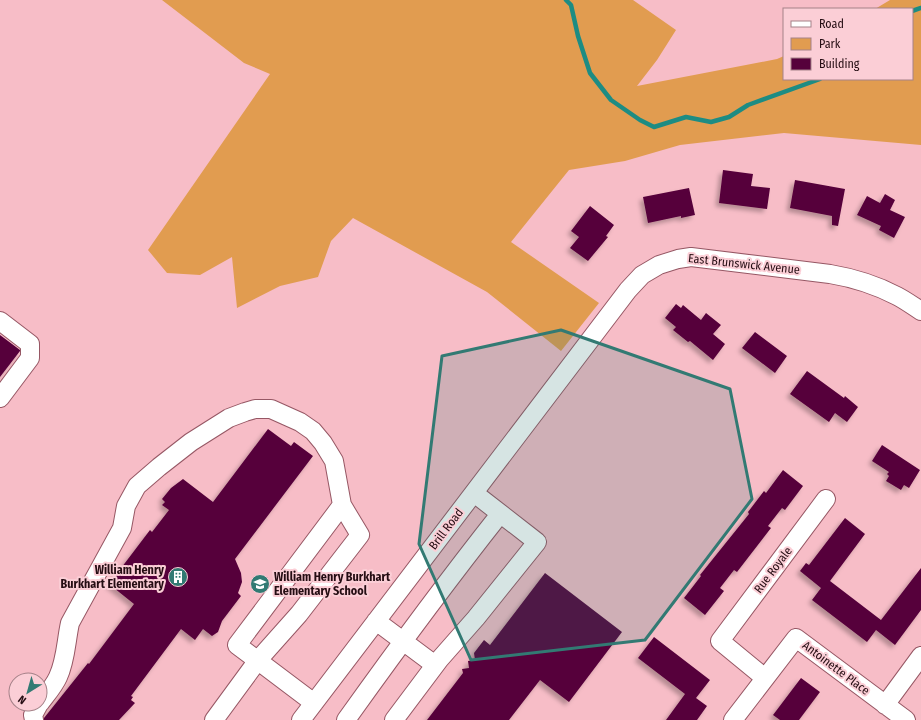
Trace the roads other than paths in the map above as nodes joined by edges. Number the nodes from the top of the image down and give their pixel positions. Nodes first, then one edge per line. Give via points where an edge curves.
1 (921, 311) edge
2 (0, 321) edge
3 (592, 337) joint
4 (0, 398) edge
5 (474, 492) junction
6 (826, 499) dead end
7 (342, 505) junction
8 (500, 514) junction
9 (376, 621) junction
10 (402, 641) junction
11 (921, 656) edge
12 (258, 660) junction
13 (435, 665) junction
14 (765, 678) junction
15 (48, 692) edge
16 (314, 703) junction
17 (885, 704) junction
18 (214, 720) edge
19 (301, 720) edge
20 (346, 720) edge
21 (394, 720) edge
22 (733, 720) edge
23 (906, 720) edge

1 - 3 street, East Brunswick Avenue via 895,295 844,276 685,257 665,262 642,275
2 - 4 street via 30,344 30,358
3 - 5 street, Brill Road
5 - 8 street
5 - 9 street, Brill Road
6 - 14 street, Rue Royale via 720,641
7 - 12 street via 360,535 299,614
7 - 12 street via 237,645
7 - 15 street via 334,461 323,443 313,431 285,414 272,409 244,412 229,418 191,442 137,486 126,506 122,528 70,623 64,662
8 - 10 street
8 - 13 street via 537,542
9 - 10 street
9 - 16 street, Brill Road
10 - 13 street
10 - 20 street
11 - 17 street
12 - 16 street
12 - 18 street
13 - 21 street
14 - 17 street, Antoinette Place via 796,638
14 - 22 street
16 - 19 street, Brill Road
17 - 23 street, Antoinette Place

